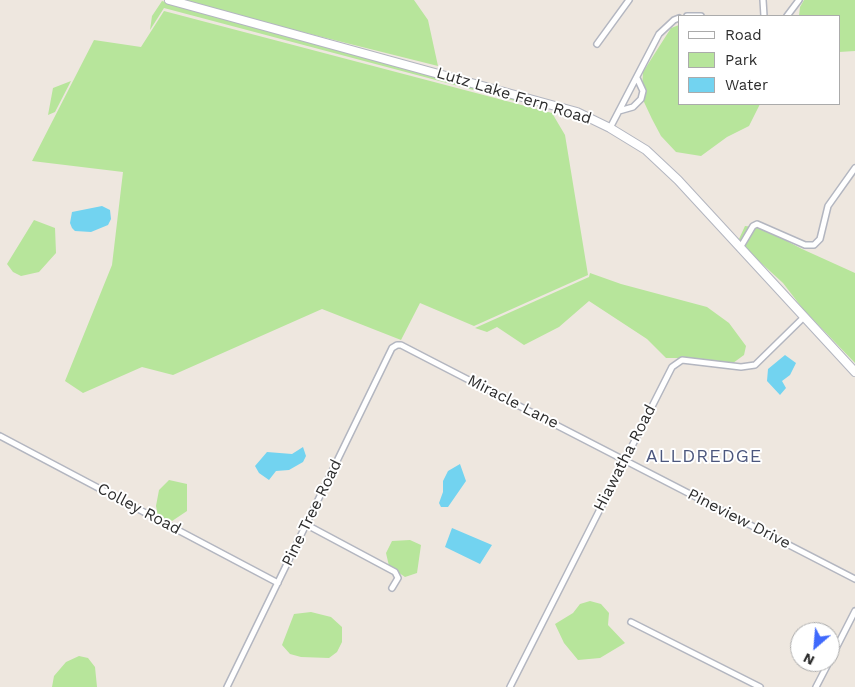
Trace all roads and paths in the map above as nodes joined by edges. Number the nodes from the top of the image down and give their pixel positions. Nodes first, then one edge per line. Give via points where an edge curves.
1 (169, 0) edge
2 (629, 0) edge
3 (763, 0) edge
4 (799, 0) edge
5 (764, 15) edge
6 (788, 15) edge
7 (678, 18) edge
8 (597, 44) dead end
9 (636, 78) junction
10 (619, 111) junction
11 (610, 128) junction
12 (855, 168) edge
13 (740, 248) junction
14 (804, 317) junction
15 (401, 345) joint
16 (855, 372) edge
17 (0, 436) edge
18 (624, 459) junction
19 (307, 525) junction
20 (855, 579) edge
21 (278, 583) junction
22 (392, 588) dead end
23 (855, 610) edge
24 (631, 622) dead end
25 (840, 641) edge
26 (824, 672) edge
27 (227, 687) edge
28 (510, 687) edge
29 (760, 687) edge
30 (816, 687) edge

1 - 11 main road, Lutz Lake Fern Road via 560,107
2 - 8 street
3 - 5 street
4 - 6 street
7 - 9 street via 660,34
9 - 10 street
9 - 10 street via 643,91 641,99 633,108
10 - 11 street
11 - 13 main road, Lutz Lake Fern Road via 662,164
12 - 13 street via 828,206 820,238 814,245 805,245 757,224
13 - 14 main road, Lutz Lake Fern Road
14 - 16 main road, Lutz Lake Fern Road
14 - 18 street, Hiawatha Road via 755,365 741,367 682,360 672,367
15 - 18 street, Miracle Lane
15 - 19 street, Pine Tree Road via 392,348
17 - 21 street, Colley Road
18 - 20 street, Pineview Drive
18 - 28 street, Hiawatha Road
19 - 21 street, Pine Tree Road
19 - 22 street via 395,572 398,578
21 - 27 street, Pine Tree Road
23 - 25 street
24 - 29 street
26 - 30 street

